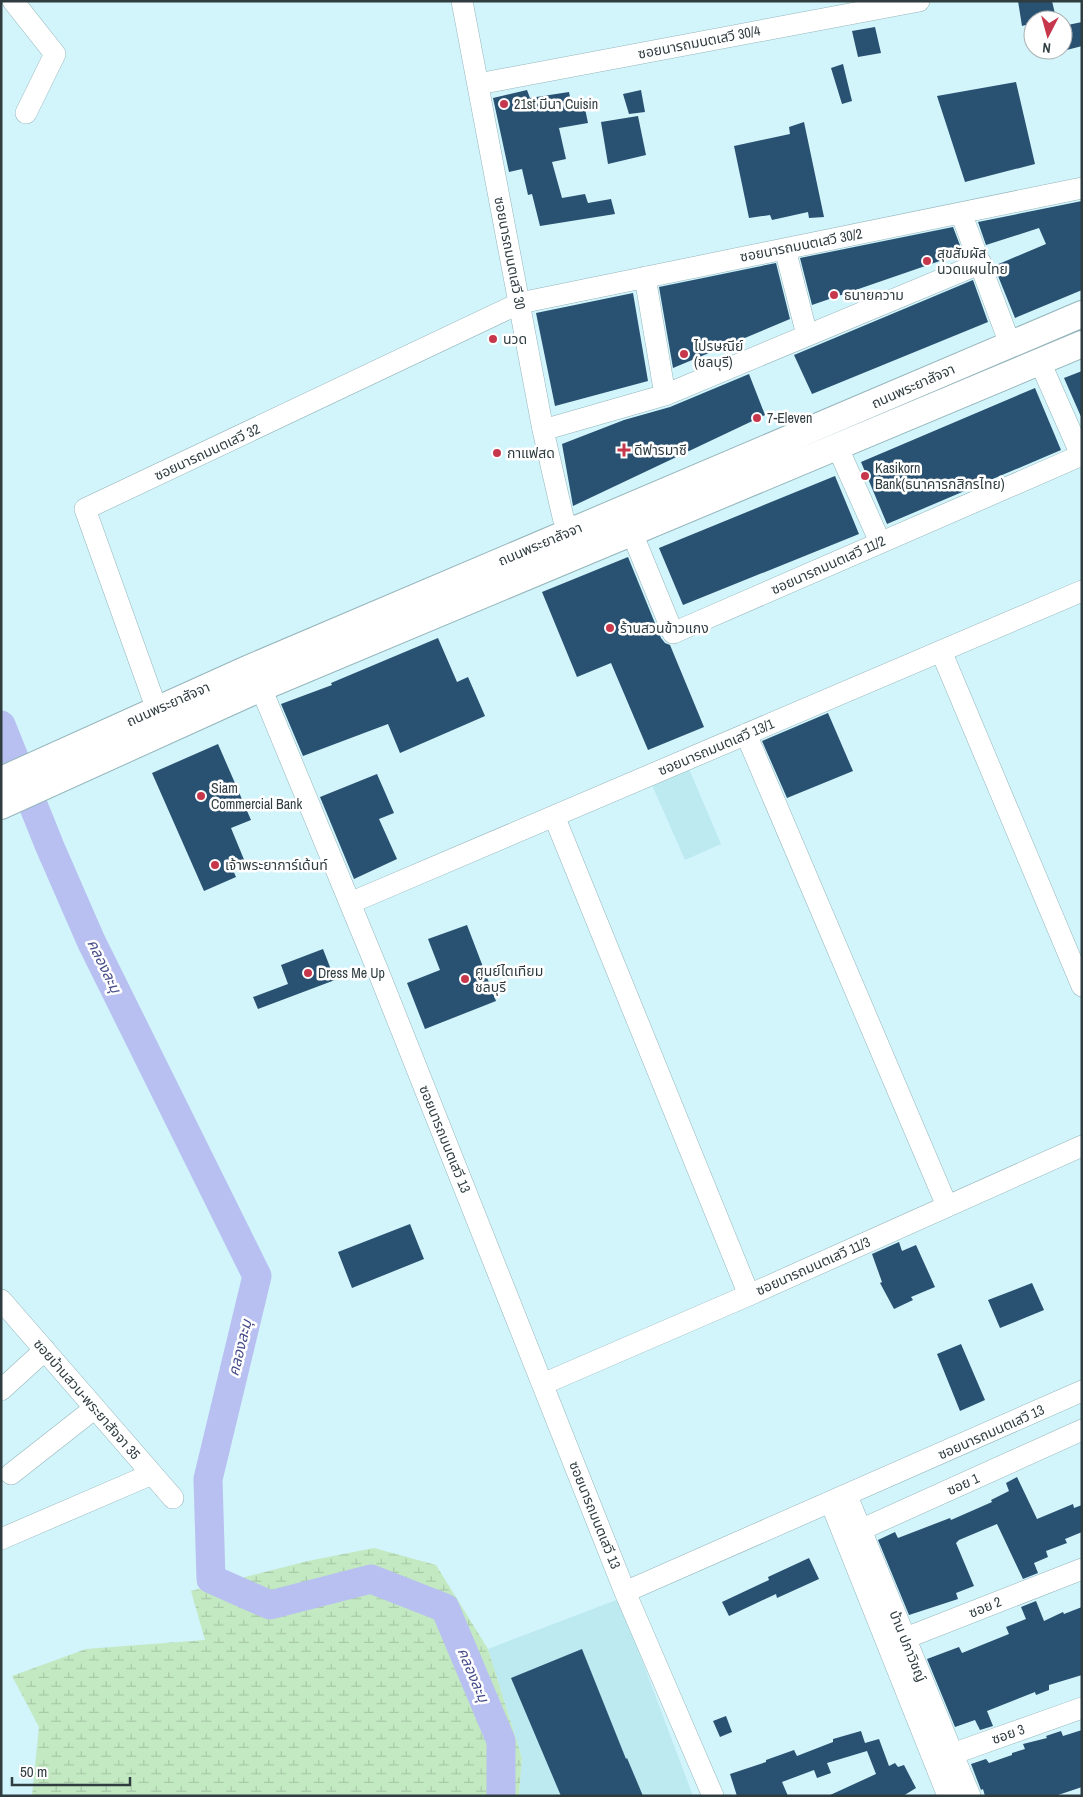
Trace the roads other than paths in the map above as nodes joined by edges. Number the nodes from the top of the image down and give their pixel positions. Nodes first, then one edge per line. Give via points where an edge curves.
1 (13, 1) edge
2 (462, 1) edge
3 (919, 1) edge
4 (478, 84) junction
5 (26, 113) dead end
6 (1082, 188) edge
7 (961, 213) junction
8 (785, 249) junction
9 (981, 263) junction
10 (644, 277) junction
11 (520, 302) junction
12 (1082, 314) edge
13 (807, 335) junction
14 (1010, 344) junction
15 (1082, 344) edge
16 (1040, 362) junction
17 (665, 395) junction
18 (543, 430) junction
19 (837, 446) junction
20 (1081, 456) edge
21 (569, 532) junction
22 (632, 532) junction
23 (880, 542) junction
24 (1082, 590) edge
25 (941, 651) junction
26 (261, 688) junction
27 (157, 710) junction
28 (746, 734) junction
29 (36, 777) junction
30 (2, 797) edge
31 (554, 816) junction
32 (350, 903) junction
33 (1082, 986) edge
34 (1082, 1146) edge
35 (948, 1206) junction
36 (749, 1295) junction
37 (1, 1300) edge
38 (45, 1350) junction
39 (543, 1384) junction
40 (1, 1390) edge
41 (1082, 1392) edge
42 (94, 1408) junction
43 (1082, 1430) edge
44 (11, 1474) dead end
45 (152, 1474) junction
46 (173, 1498) dead end
47 (839, 1499) junction
48 (853, 1534) junction
49 (1, 1539) edge
50 (1082, 1569) edge
51 (625, 1592) junction
52 (896, 1642) junction
53 (1082, 1708) edge
54 (943, 1757) junction
55 (967, 1795) edge
56 (713, 1796) edge
57 (948, 1796) edge

1 - 5 street via 55,54
2 - 4 street, ซอยนารถมนตเสวี 30
3 - 4 street, ซอยนารถมนตเสวี 30/4
4 - 11 street, ซอยนารถมนตเสวี 30
6 - 7 street, ซอยนารถมนตเสวี 30/2
7 - 8 street, ซอยนารถมนตเสวี 30/2
7 - 9 street
8 - 10 street, ซอยนารถมนตเสวี 30/2
8 - 13 street
9 - 13 street
9 - 14 street
10 - 11 street, ซอยนารถมนตเสวี 30/2
10 - 17 street
11 - 18 street, ซอยนารถมนตเสวี 30
11 - 27 street, ซอยนารถมนตเสวี 32 via 85,510
12 - 14 main road, ถนนพระยาสัจจา
13 - 17 street
14 - 21 main road, ถนนพระยาสัจจา
15 - 16 main road, ถนนพระยาสัจจา
16 - 19 main road, ถนนพระยาสัจจา
16 - 20 street
17 - 18 street
18 - 21 street, ซอยนารถมนตเสวี 30
19 - 22 main road, ถนนพระยาสัจจา
19 - 23 street
20 - 23 street, ซอยนารถมนตเสวี 11/2
21 - 27 main road, ถนนพระยาสัจจา
22 - 23 street, ซอยนารถมนตเสวี 11/2 via 673,633
22 - 26 main road, ถนนพระยาสัจจา
24 - 25 street, ซอยนารถมนตเสวี 13/1
25 - 28 street, ซอยนารถมนตเสวี 13/1
25 - 33 street
26 - 29 main road, ถนนพระยาสัจจา
26 - 32 street, ซอยนารถมนตเสวี 13
27 - 29 main road, ถนนพระยาสัจจา
28 - 31 street, ซอยนารถมนตเสวี 13/1
28 - 35 street
29 - 30 main road, ถนนพระยาสัจจา
31 - 32 street, ซอยนารถมนตเสวี 13/1
31 - 36 street
32 - 39 street, ซอยนารถมนตเสวี 13
34 - 35 street, ซอยนารถมนตเสวี 11/3
35 - 36 street, ซอยนารถมนตเสวี 11/3
36 - 39 street, ซอยนารถมนตเสวี 11/3
37 - 38 street, ซอยบ้านสวน-พระยาสัจจา 35
38 - 40 street
38 - 42 street, ซอยบ้านสวน-พระยาสัจจา 35
39 - 51 street, ซอยนารถมนตเสวี 13
41 - 47 street, ซอยนารถมนตเสวี 13
42 - 44 street
42 - 45 street, ซอยบ้านสวน-พระยาสัจจา 35
43 - 48 street, ซอย 1
45 - 46 street, ซอยบ้านสวน-พระยาสัจจา 35
45 - 49 street
47 - 48 street, บ้าน ปภาวิชญ์
47 - 51 street, ซอยนารถมนตเสวี 13
48 - 52 street, บ้าน ปภาวิชญ์
50 - 52 street, ซอย 2
51 - 56 street, ซอยนารถมนตเสวี 13
52 - 54 street, บ้าน ปภาวิชญ์
53 - 54 street, ซอย 3
54 - 55 street, บ้าน ปภาวิชญ์
54 - 57 street, บ้าน ปภาวิชญ์

